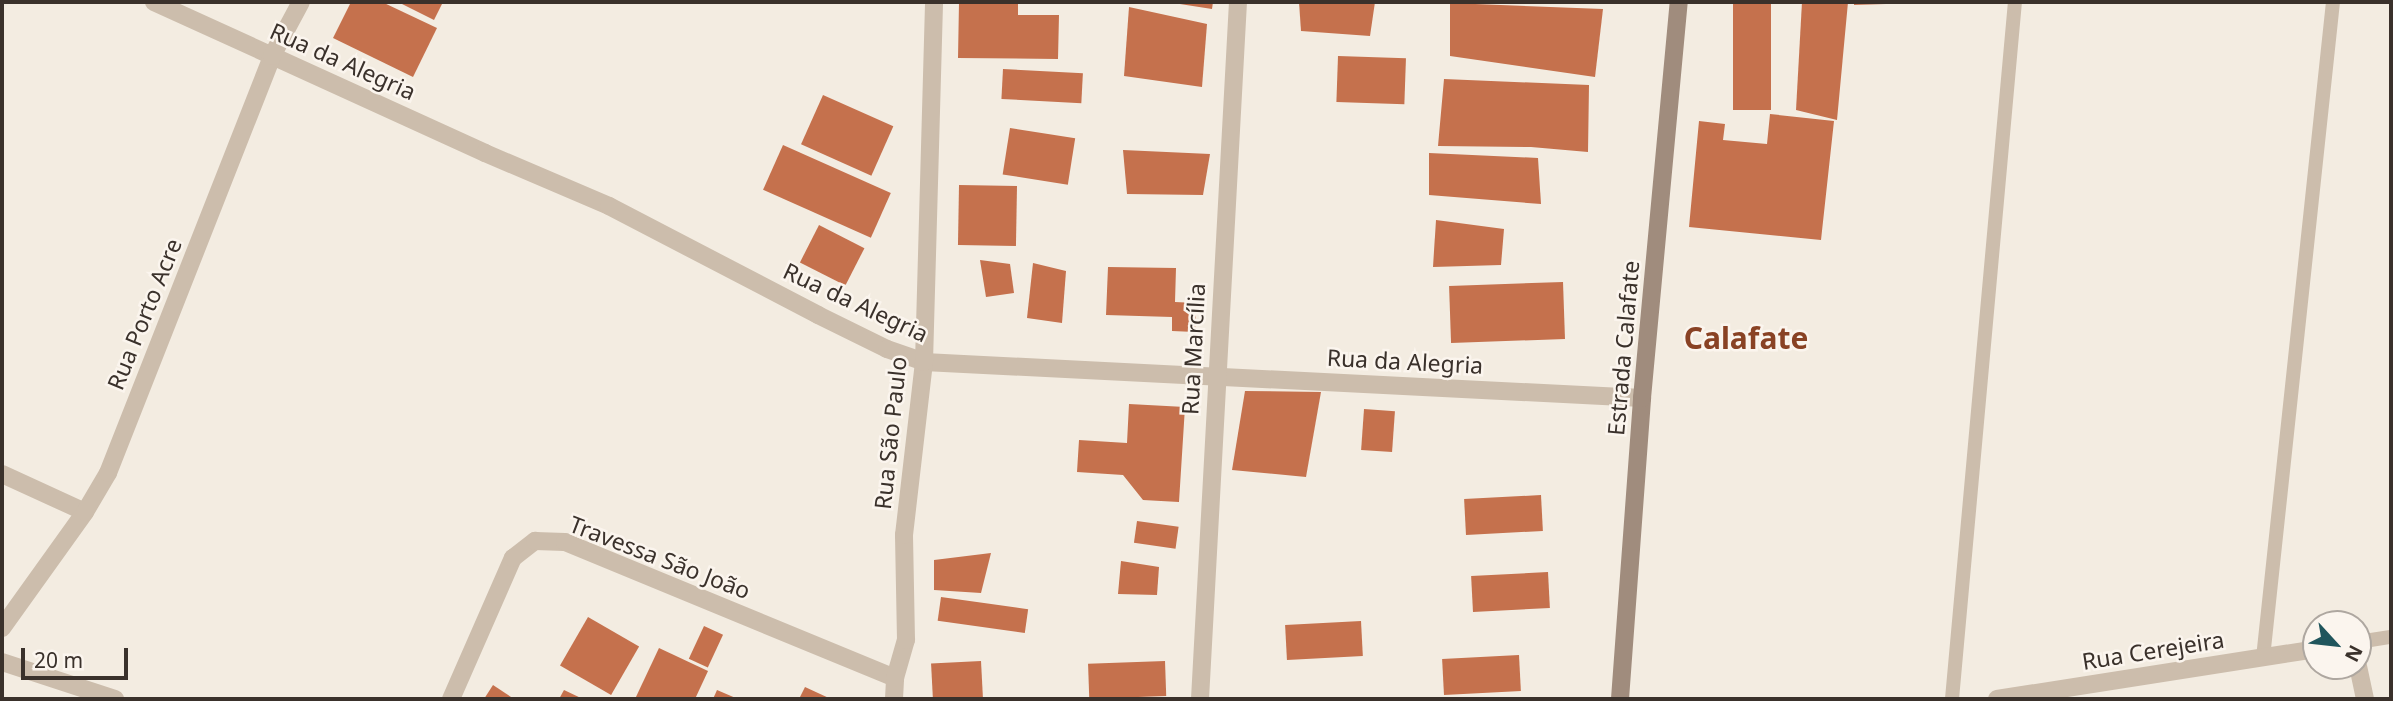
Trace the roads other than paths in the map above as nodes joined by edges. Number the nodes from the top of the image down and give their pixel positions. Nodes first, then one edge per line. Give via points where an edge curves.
1 (154, 2) edge
2 (301, 2) edge
3 (934, 2) edge
4 (1238, 2) edge
5 (1679, 2) edge
6 (2015, 2) edge
7 (2333, 2) edge
8 (272, 56) junction
9 (924, 362) junction
10 (1215, 376) junction
11 (1642, 398) junction
12 (2, 474) edge
13 (85, 512) junction
14 (2, 628) edge
15 (2391, 637) edge
16 (2372, 640) edge
17 (2302, 651) edge
18 (2263, 658) junction
19 (2, 662) edge
20 (895, 678) junction
21 (2361, 680) edge
22 (115, 699) edge
23 (451, 699) edge
24 (894, 699) edge
25 (1200, 699) edge
26 (1620, 699) edge
27 (1952, 699) edge
28 (1997, 699) edge
29 (2365, 699) edge

1 - 8 street, Rua da Alegria
2 - 8 street, Rua Porto Acre
3 - 9 street, Rua São Paulo
4 - 10 street, Rua Marcília
5 - 11 street, Estrada Calafate
6 - 27 lane
7 - 18 lane
8 - 9 street, Rua da Alegria via 610,206 829,321
8 - 13 street, Rua Porto Acre via 108,473
9 - 10 street, Rua da Alegria
9 - 20 street, Rua São Paulo via 904,535 906,640
10 - 11 street, Rua da Alegria
10 - 25 street, Rua Marcília
11 - 26 street, Estrada Calafate
12 - 13 street
13 - 14 street, Rua Porto Acre
15 - 16 lane
17 - 18 street, Rua Cerejeira
18 - 28 street, Rua Cerejeira
19 - 22 street
20 - 23 street, Travessa São João via 565,542 536,541 513,558
20 - 24 street, Rua São Paulo
21 - 29 street

